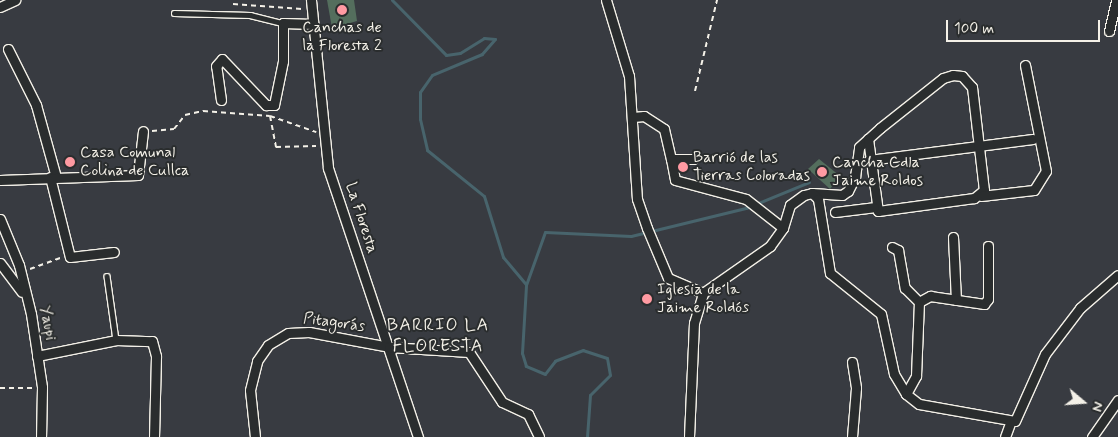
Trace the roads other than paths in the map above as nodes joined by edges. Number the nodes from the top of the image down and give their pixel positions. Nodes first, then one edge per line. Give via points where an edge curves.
1 (15, 0) edge
2 (606, 0) edge
3 (1116, 0) edge
4 (311, 4) edge
5 (0, 7) edge
6 (174, 13) dead end
7 (283, 23) junction
8 (313, 24) junction
9 (1109, 31) dead end
10 (8, 49) dead end
11 (1025, 64) dead end
12 (222, 100) dead end
13 (633, 117) junction
14 (142, 131) road end
15 (868, 139) junction
16 (1033, 140) dead end
17 (978, 146) junction
18 (671, 159) junction
19 (692, 159) dead end
20 (870, 160) junction
21 (53, 177) junction
22 (0, 180) edge
23 (812, 193) junction
24 (981, 196) junction
25 (874, 207) junction
26 (835, 212) dead end
27 (0, 219) edge
28 (783, 228) junction
29 (953, 237) dead end
30 (988, 246) dead end
31 (892, 247) dead end
32 (114, 252) dead end
33 (0, 263) edge
34 (1118, 275) edge
35 (107, 276) dead end
36 (703, 293) junction
37 (956, 300) junction
38 (919, 302) junction
39 (31, 314) junction
40 (116, 340) junction
41 (389, 347) junction
42 (38, 356) junction
43 (852, 362) dead end
44 (906, 394) junction
45 (1118, 400) edge
46 (1010, 423) junction
47 (41, 437) edge
48 (154, 437) edge
49 (255, 437) edge
50 (418, 437) edge
51 (539, 437) edge
52 (689, 437) edge
53 (852, 437) edge
54 (1004, 437) edge
55 (1092, 437) edge

1 - 5 street
2 - 13 street via 629,76
3 - 9 street
4 - 8 street, La Floresta
6 - 7 lane via 250,16
7 - 8 street
7 - 12 street via 282,61 274,104 266,106 222,59 216,66
8 - 41 street, La Floresta via 326,140 350,240
10 - 21 street via 36,105
11 - 24 street via 1044,176 1034,190
13 - 18 street via 644,116 664,129
13 - 36 street via 637,199 648,232 668,278
14 - 21 street via 138,175
15 - 17 street via 953,75 962,76 972,87
15 - 20 street
15 - 23 street via 859,147 855,177 848,191 842,195
16 - 17 street
17 - 20 street
17 - 24 street via 985,184
18 - 19 street
18 - 28 street via 671,172 680,183 746,199
20 - 25 street
21 - 22 street
21 - 32 street via 70,257
23 - 28 street via 795,199
23 - 44 street via 818,199 830,273 881,314 894,374
24 - 25 street via 882,211
25 - 26 street
27 - 39 street, Yaupi via 19,265
28 - 36 street via 742,269
29 - 37 street
30 - 37 street via 988,299 976,305
31 - 38 street via 898,250 905,288
33 - 39 street via 18,282
34 - 46 street via 1080,308 1045,354 1020,414
35 - 40 lane
36 - 52 street via 694,323
37 - 38 street via 930,296
38 - 44 street via 916,376
39 - 42 street, Yaupi
40 - 42 street
40 - 48 street via 146,338 155,348
41 - 49 street, Pitagorás via 309,332 288,333 268,345 257,361 250,390
41 - 50 street, La Floresta
41 - 51 street, Pitagorás via 469,352 498,398 528,414
42 - 47 street, Yaupi via 42,388
43 - 53 street via 856,388
44 - 46 street via 919,404
45 - 55 street
46 - 54 street

